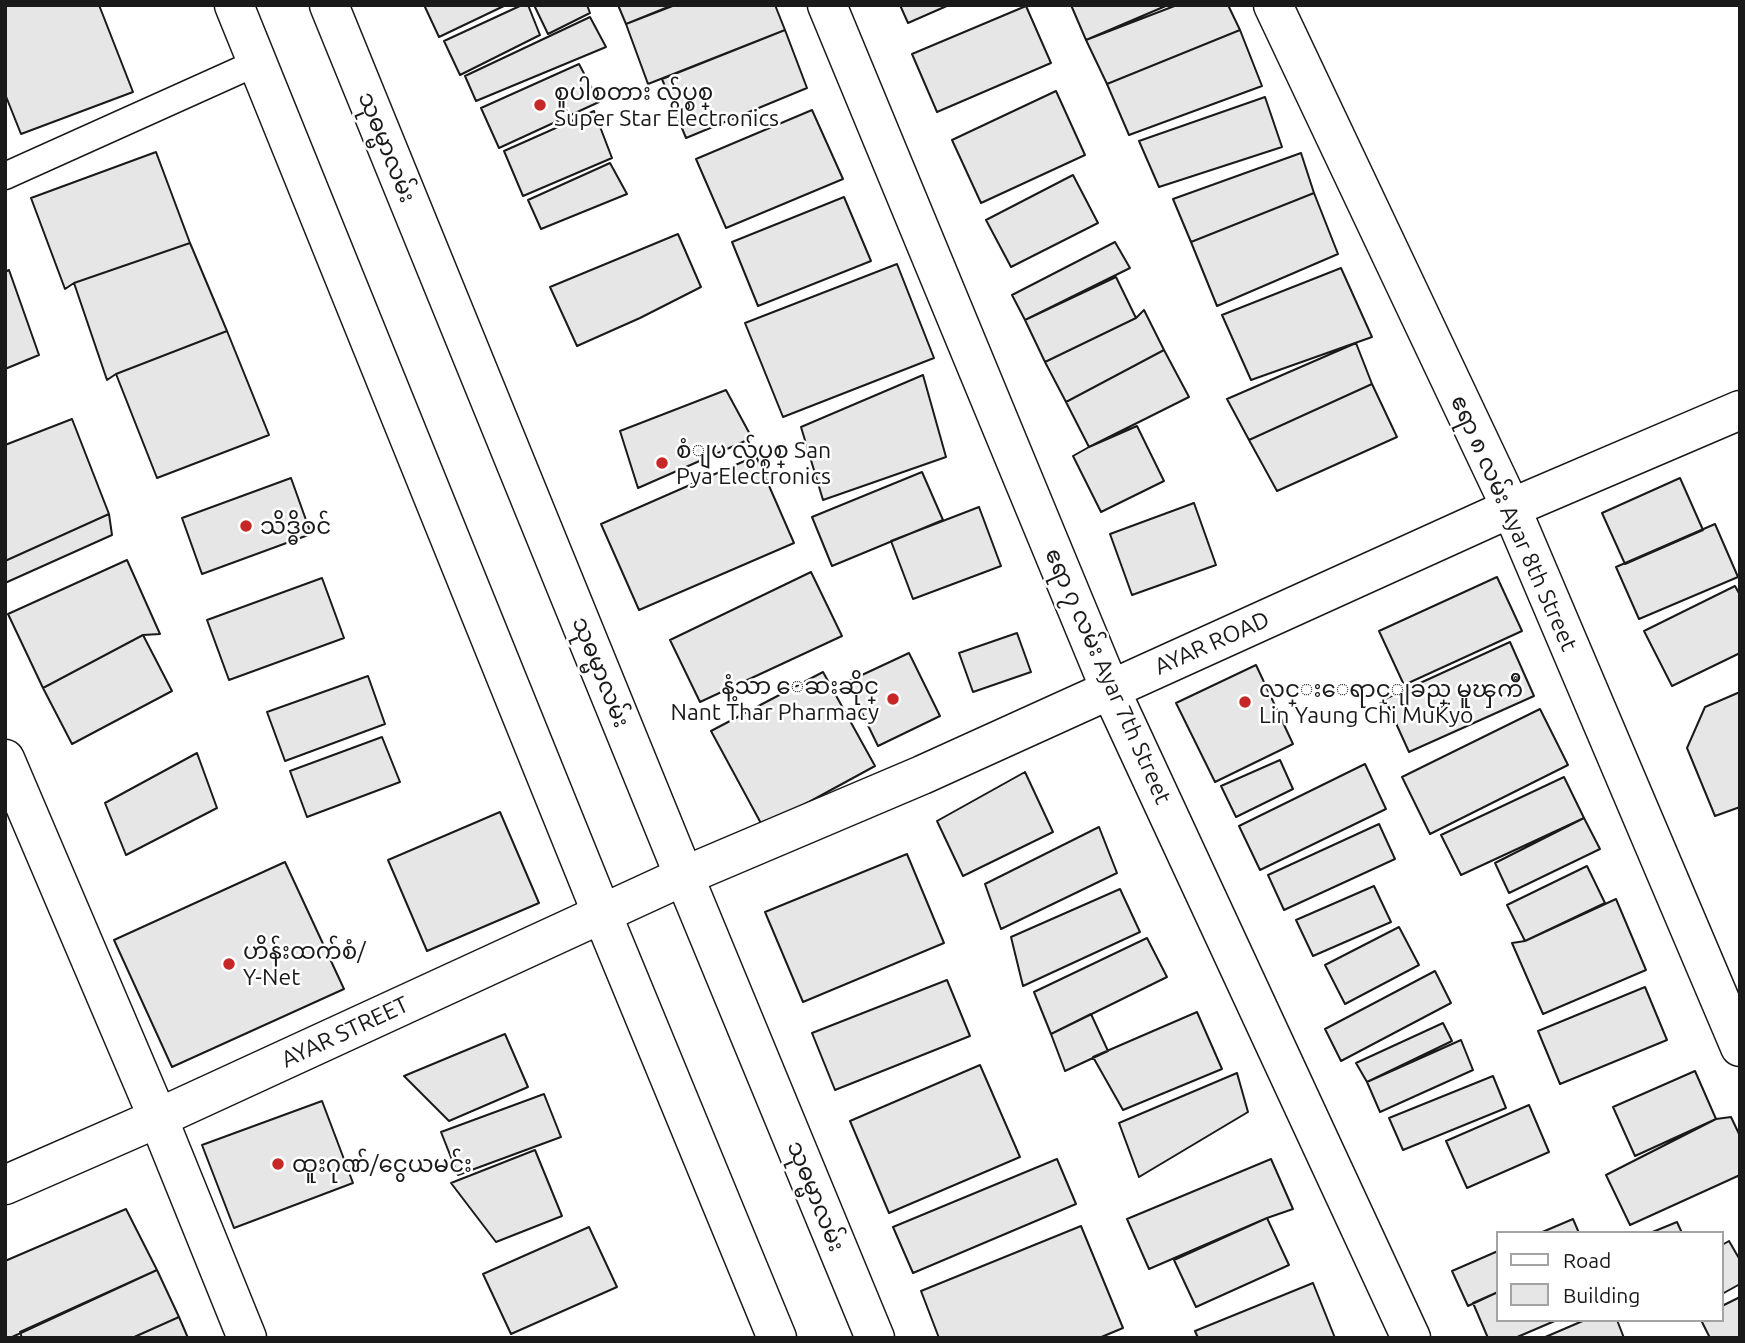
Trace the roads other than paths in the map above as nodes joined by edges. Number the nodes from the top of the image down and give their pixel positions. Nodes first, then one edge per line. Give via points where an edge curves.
1 (234, 5) edge
2 (329, 5) edge
3 (827, 5) edge
4 (1273, 5) edge
5 (256, 63) junction
6 (5, 176) edge
7 (1740, 410) edge
8 (1511, 508) junction
9 (1110, 689) junction
10 (5, 759) edge
11 (684, 876) junction
12 (602, 914) junction
13 (1740, 1047) edge
14 (158, 1118) junction
15 (5, 1185) edge
16 (247, 1338) edge
17 (777, 1338) edge
18 (874, 1338) edge
19 (1411, 1338) edge

1 - 5 street
2 - 11 street, သုဓမ္မာလမ်း
3 - 9 street, ဧရာ ၇ လမ်း Ayar 7th Street
4 - 8 street, ဧရာ ၈ လမ်း Ayar 8th Street
5 - 6 lane
5 - 12 street
7 - 8 street, AYAR ROAD
8 - 9 street, AYAR ROAD
8 - 13 street, ဧရာ ၈ လမ်း Ayar 8th Street
9 - 11 street, AYAR ROAD
9 - 19 street, ဧရာ ၇ လမ်း Ayar 7th Street
10 - 14 street
11 - 12 street, AYAR STREET
11 - 18 street, သုဓမ္မာလမ်း
12 - 14 street, AYAR STREET
12 - 17 street
14 - 15 street, AYAR STREET
14 - 16 street

